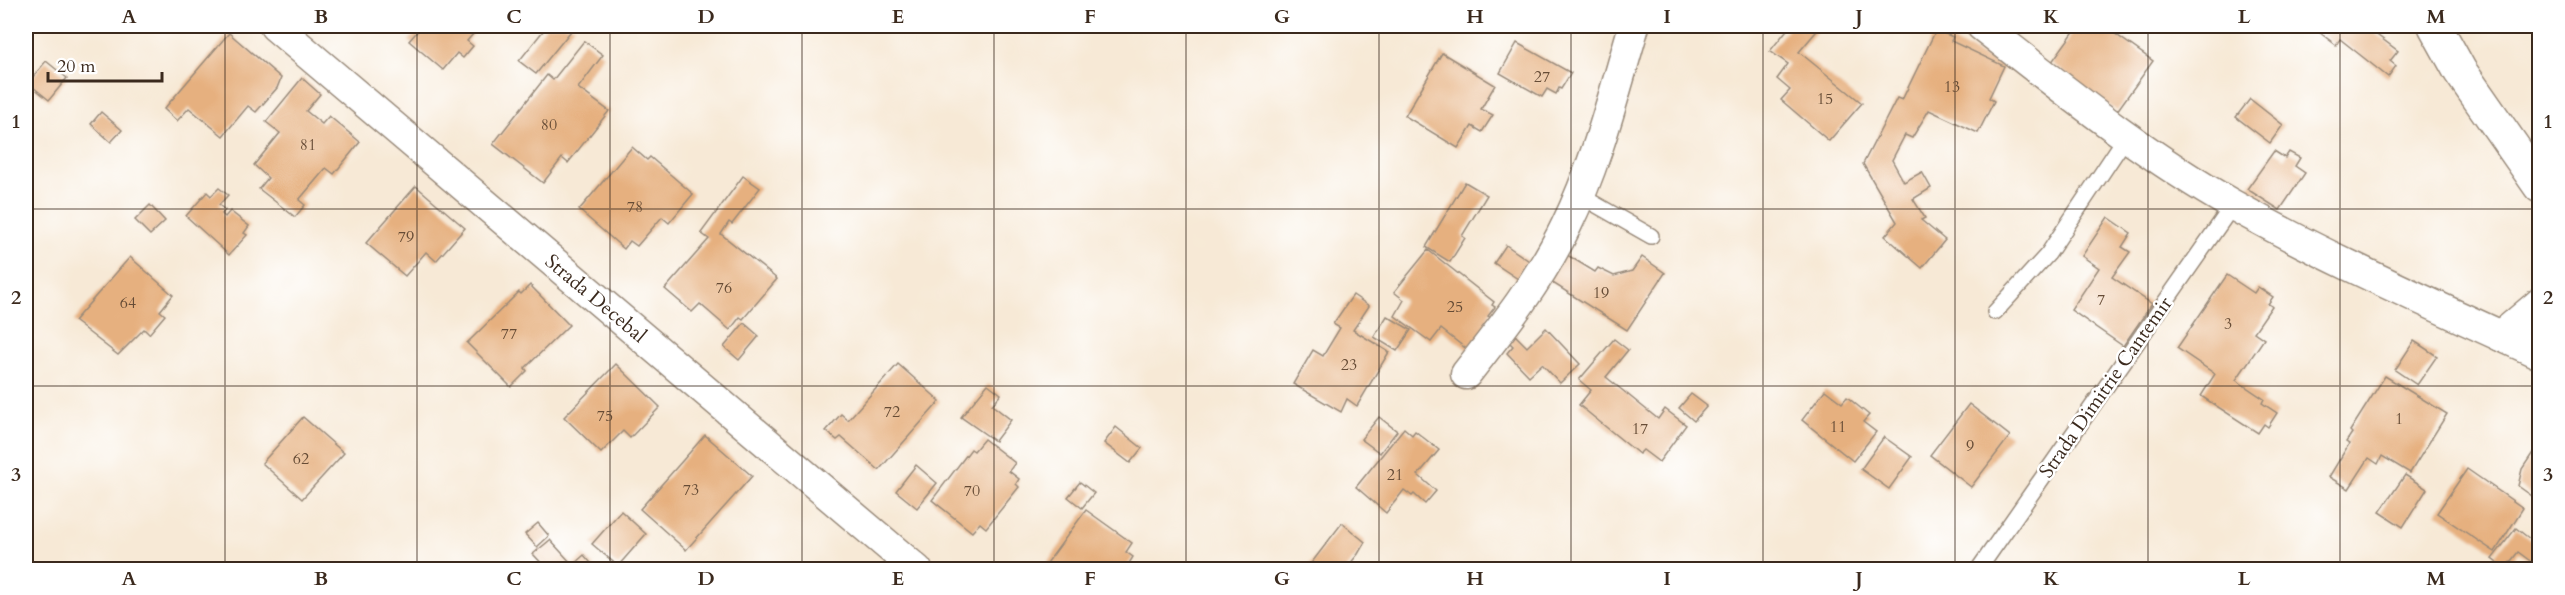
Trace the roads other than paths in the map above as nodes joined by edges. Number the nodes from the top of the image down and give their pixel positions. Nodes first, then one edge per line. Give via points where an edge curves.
1 (275, 26) edge
2 (1634, 26) edge
3 (1982, 26) edge
4 (2435, 26) edge
5 (2126, 137) junction
6 (2540, 186) edge
7 (1579, 195) junction
8 (2232, 205) junction
9 (1651, 236) dead end
10 (2540, 303) edge
11 (1995, 312) dead end
12 (2501, 336) junction
13 (2540, 354) edge
14 (1466, 374) dead end
15 (917, 570) edge
16 (1978, 570) edge

1 - 15 street, Strada Decebal
2 - 7 street via 1594,159
3 - 5 street
4 - 6 street via 2460,70
5 - 8 street
5 - 11 lane via 2048,254
7 - 9 lane
7 - 14 street via 1526,297
8 - 12 street
8 - 16 lane, Strada Dimitrie Cantemir
10 - 12 street
12 - 13 street

